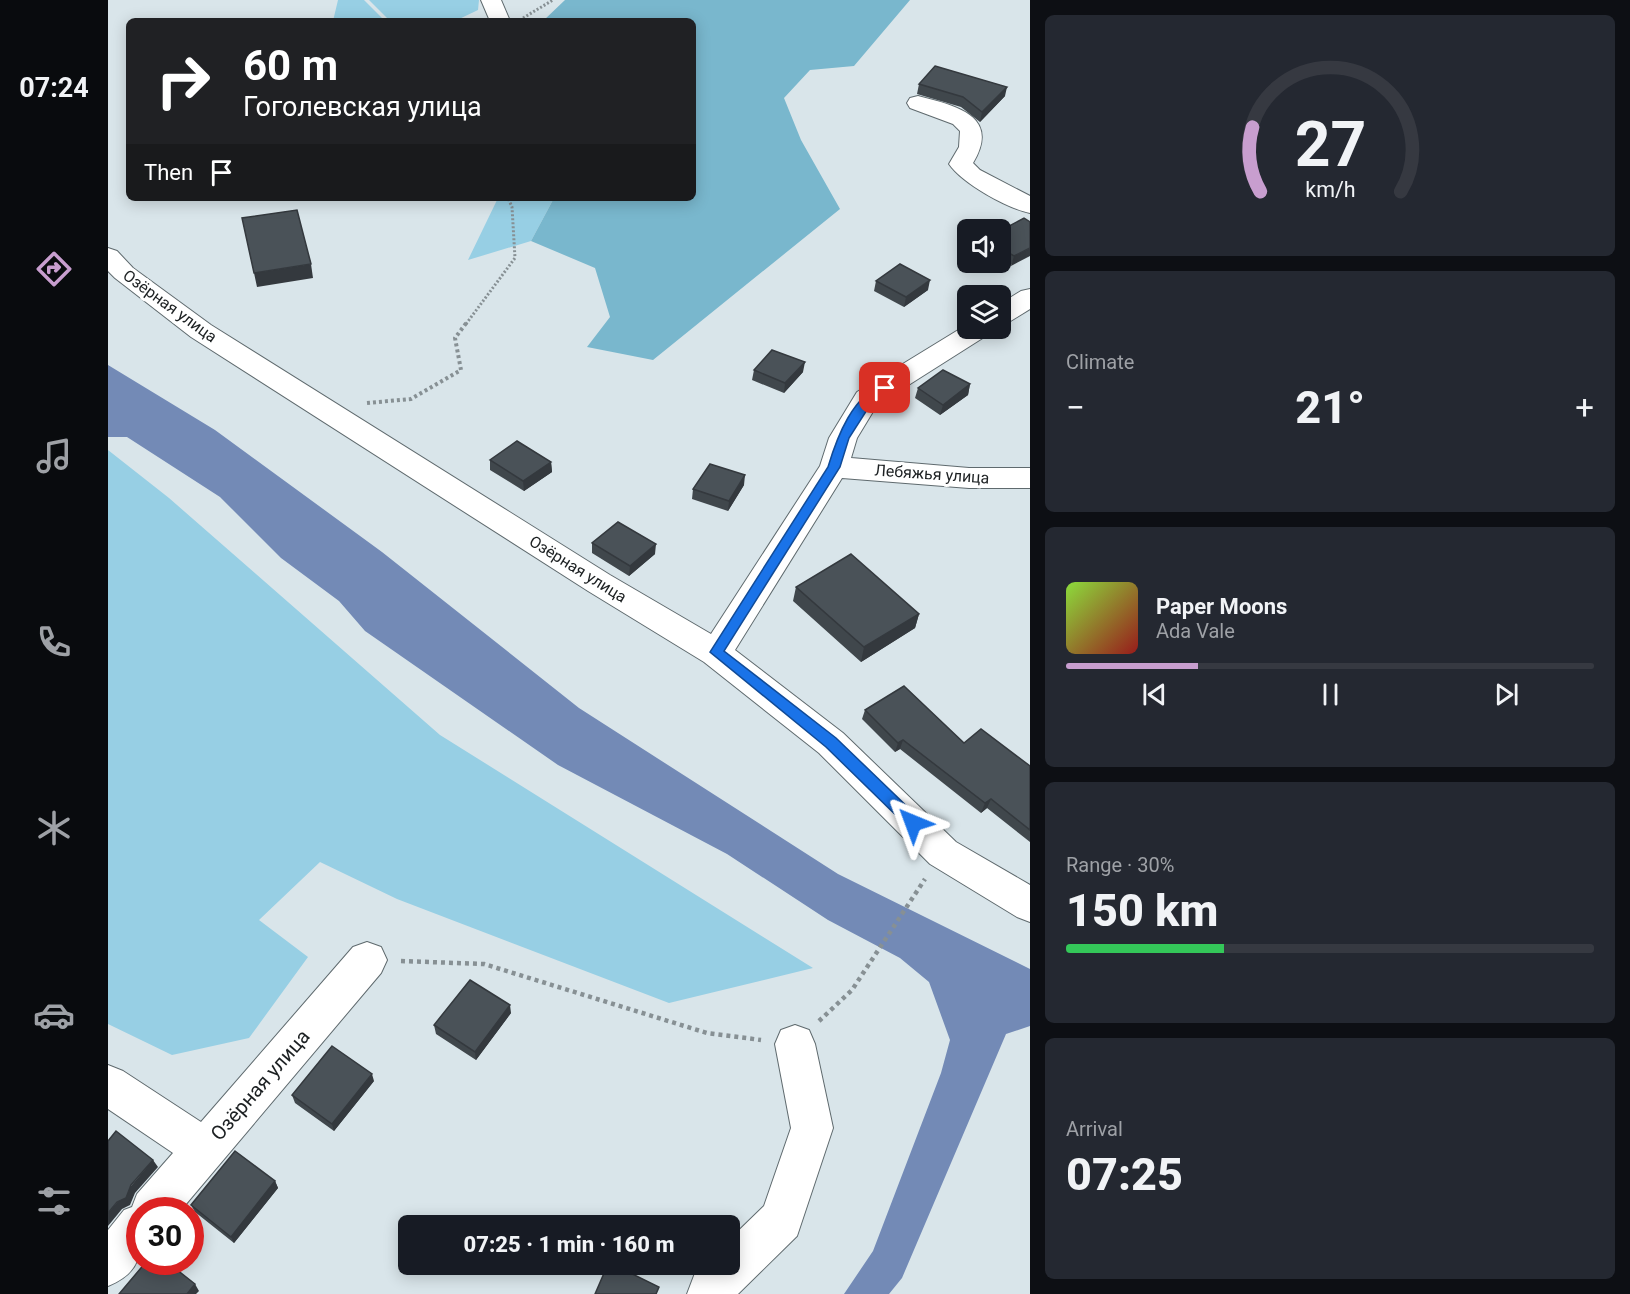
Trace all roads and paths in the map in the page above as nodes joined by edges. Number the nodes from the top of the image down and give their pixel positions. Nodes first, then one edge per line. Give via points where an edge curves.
1 (491, 0) edge
2 (553, 0) edge
3 (499, 18) edge
4 (523, 18) edge
5 (918, 102) dead end
6 (509, 201) edge
7 (1030, 206) edge
8 (108, 256) edge
9 (1030, 297) edge
10 (1011, 309) edge
11 (962, 339) edge
12 (324, 407) junction
13 (834, 467) junction
14 (1030, 478) edge
15 (716, 652) junction
16 (912, 896) dead end
17 (1030, 905) edge
18 (367, 960) joint
19 (795, 1044) junction
20 (108, 1085) edge
21 (204, 1149) junction
22 (164, 1197) edge
23 (126, 1243) edge
24 (108, 1264) edge
25 (710, 1294) edge

1 - 3 street
2 - 4 path
5 - 7 street via 961,119 972,129 971,147 961,164 972,175
6 - 12 path via 515,258 455,338 461,370 411,399
8 - 12 street, Озёрная улица via 124,273 201,331
9 - 10 street
11 - 13 street via 867,399 843,438
12 - 15 street, Озёрная улица via 599,583
13 - 14 street, Лебяжья улица via 969,478
13 - 15 street
15 - 17 street, Озёрная улица via 831,742 943,854
16 - 19 path via 852,990
18 - 19 path via 484,964 707,1033
18 - 21 street, Озёрная улица
19 - 25 street via 812,1128 781,1220
20 - 21 street
21 - 22 street, Озёрная улица
23 - 24 street

